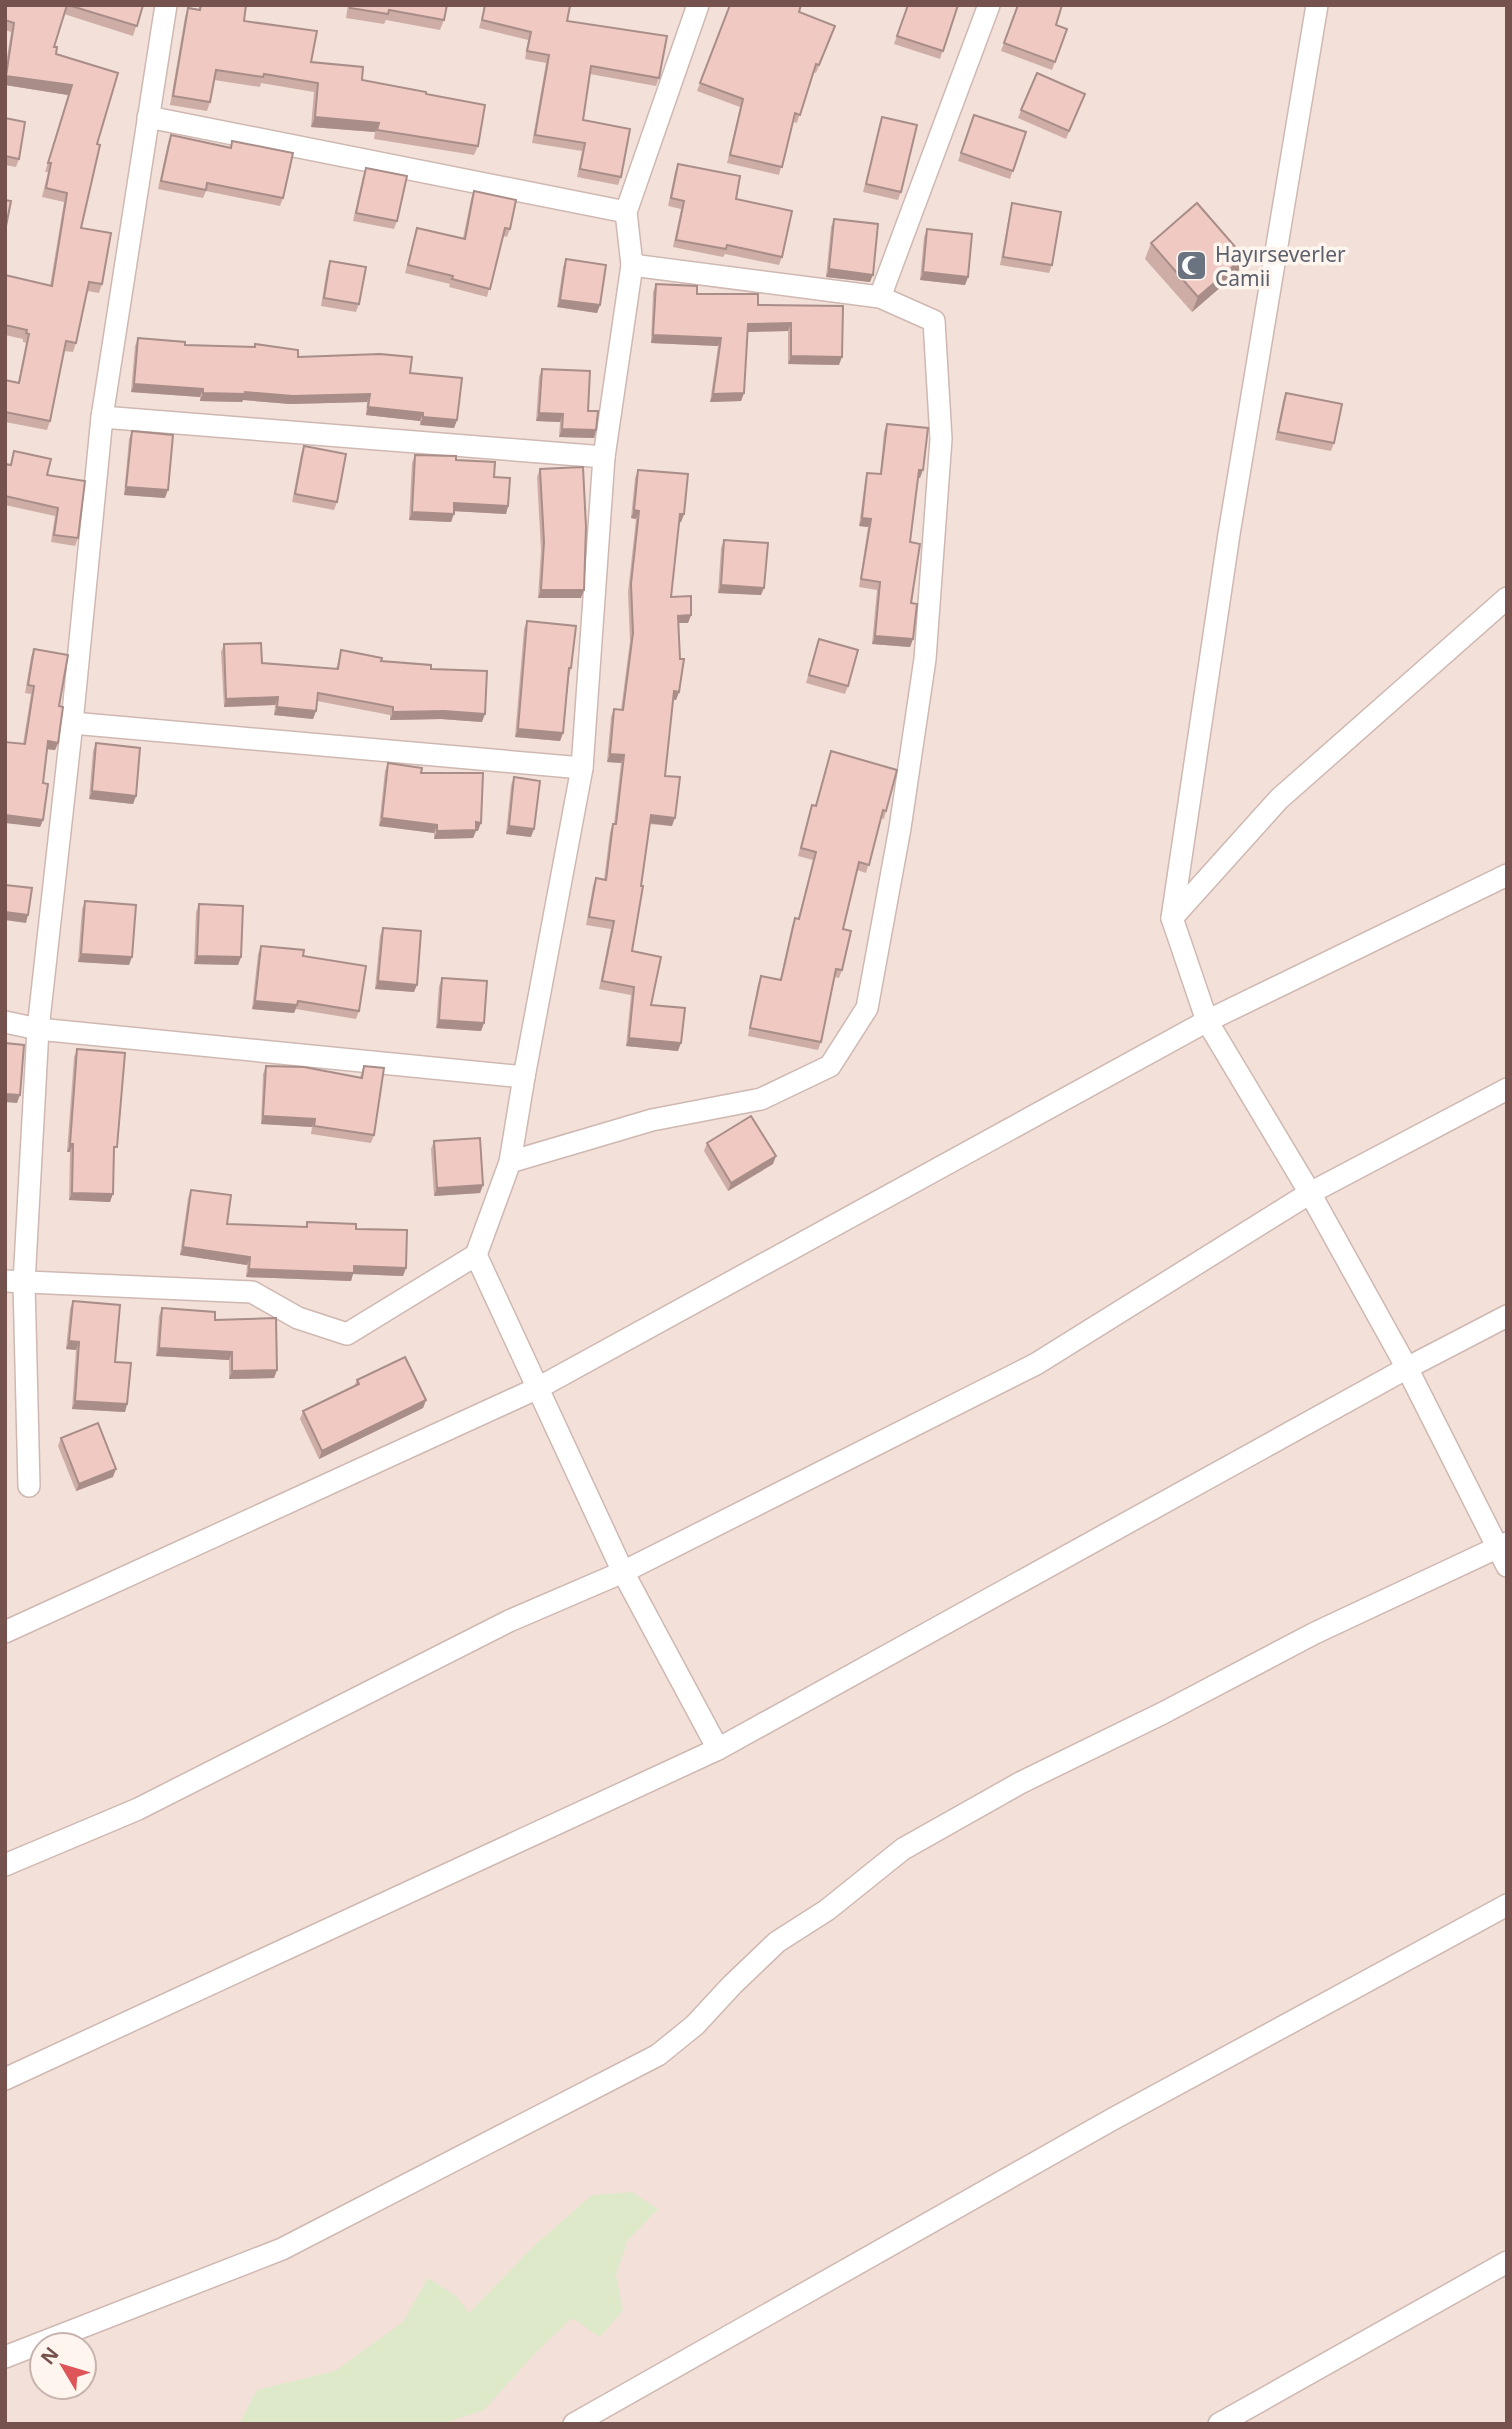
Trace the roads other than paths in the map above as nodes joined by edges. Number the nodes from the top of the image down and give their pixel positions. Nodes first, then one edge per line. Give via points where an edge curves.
1 (166, 5) edge
2 (698, 5) edge
3 (989, 5) edge
4 (1317, 5) edge
5 (148, 117) junction
6 (626, 212) junction
7 (632, 265) junction
8 (880, 297) junction
9 (102, 417) junction
10 (604, 457) junction
11 (1507, 598) edge
12 (72, 723) junction
13 (582, 768) junction
14 (1507, 876) edge
15 (1172, 918) junction
16 (1207, 1021) junction
17 (5, 1022) edge
18 (38, 1029) junction
19 (524, 1077) junction
20 (1507, 1088) edge
21 (510, 1162) junction
22 (1310, 1193) junction
23 (477, 1255) junction
24 (15, 1282) edge
25 (1507, 1316) edge
26 (1407, 1368) junction
27 (538, 1388) junction
28 (29, 1486) dead end
29 (1503, 1552) edge
30 (623, 1572) junction
31 (5, 1632) edge
32 (718, 1749) junction
33 (5, 1865) edge
34 (1507, 1905) edge
35 (5, 2079) edge
36 (1507, 2262) edge
37 (5, 2357) edge
38 (605, 2416) edge
39 (574, 2424) edge
40 (1219, 2424) edge

1 - 5 street
2 - 6 street
3 - 8 street
4 - 15 street via 1229,534
5 - 6 street
5 - 9 street
6 - 7 street
7 - 8 street
7 - 10 street
8 - 21 street via 934,321 942,439 925,659 901,828 866,1008 830,1066 761,1099 652,1120
9 - 10 street
9 - 12 street
10 - 13 street
11 - 15 street via 1279,799
12 - 13 street
12 - 18 street
13 - 19 street
14 - 16 street
15 - 16 street
16 - 22 street
16 - 27 street
17 - 18 street
18 - 19 street
18 - 24 street
19 - 21 street
20 - 22 street
21 - 23 street
22 - 26 street
22 - 30 street via 1036,1364
23 - 24 street via 347,1334 298,1318 253,1292
23 - 27 street
24 - 28 street
25 - 26 street
26 - 29 street
26 - 32 street
27 - 30 street
27 - 31 street
29 - 37 street via 1315,1633 1020,1783 903,1849 827,1910 777,1942 695,2025 658,2054 282,2249
30 - 32 street
30 - 33 street via 509,1620 138,1809
32 - 35 street
34 - 38 street via 1111,2120
36 - 40 street
38 - 39 street

